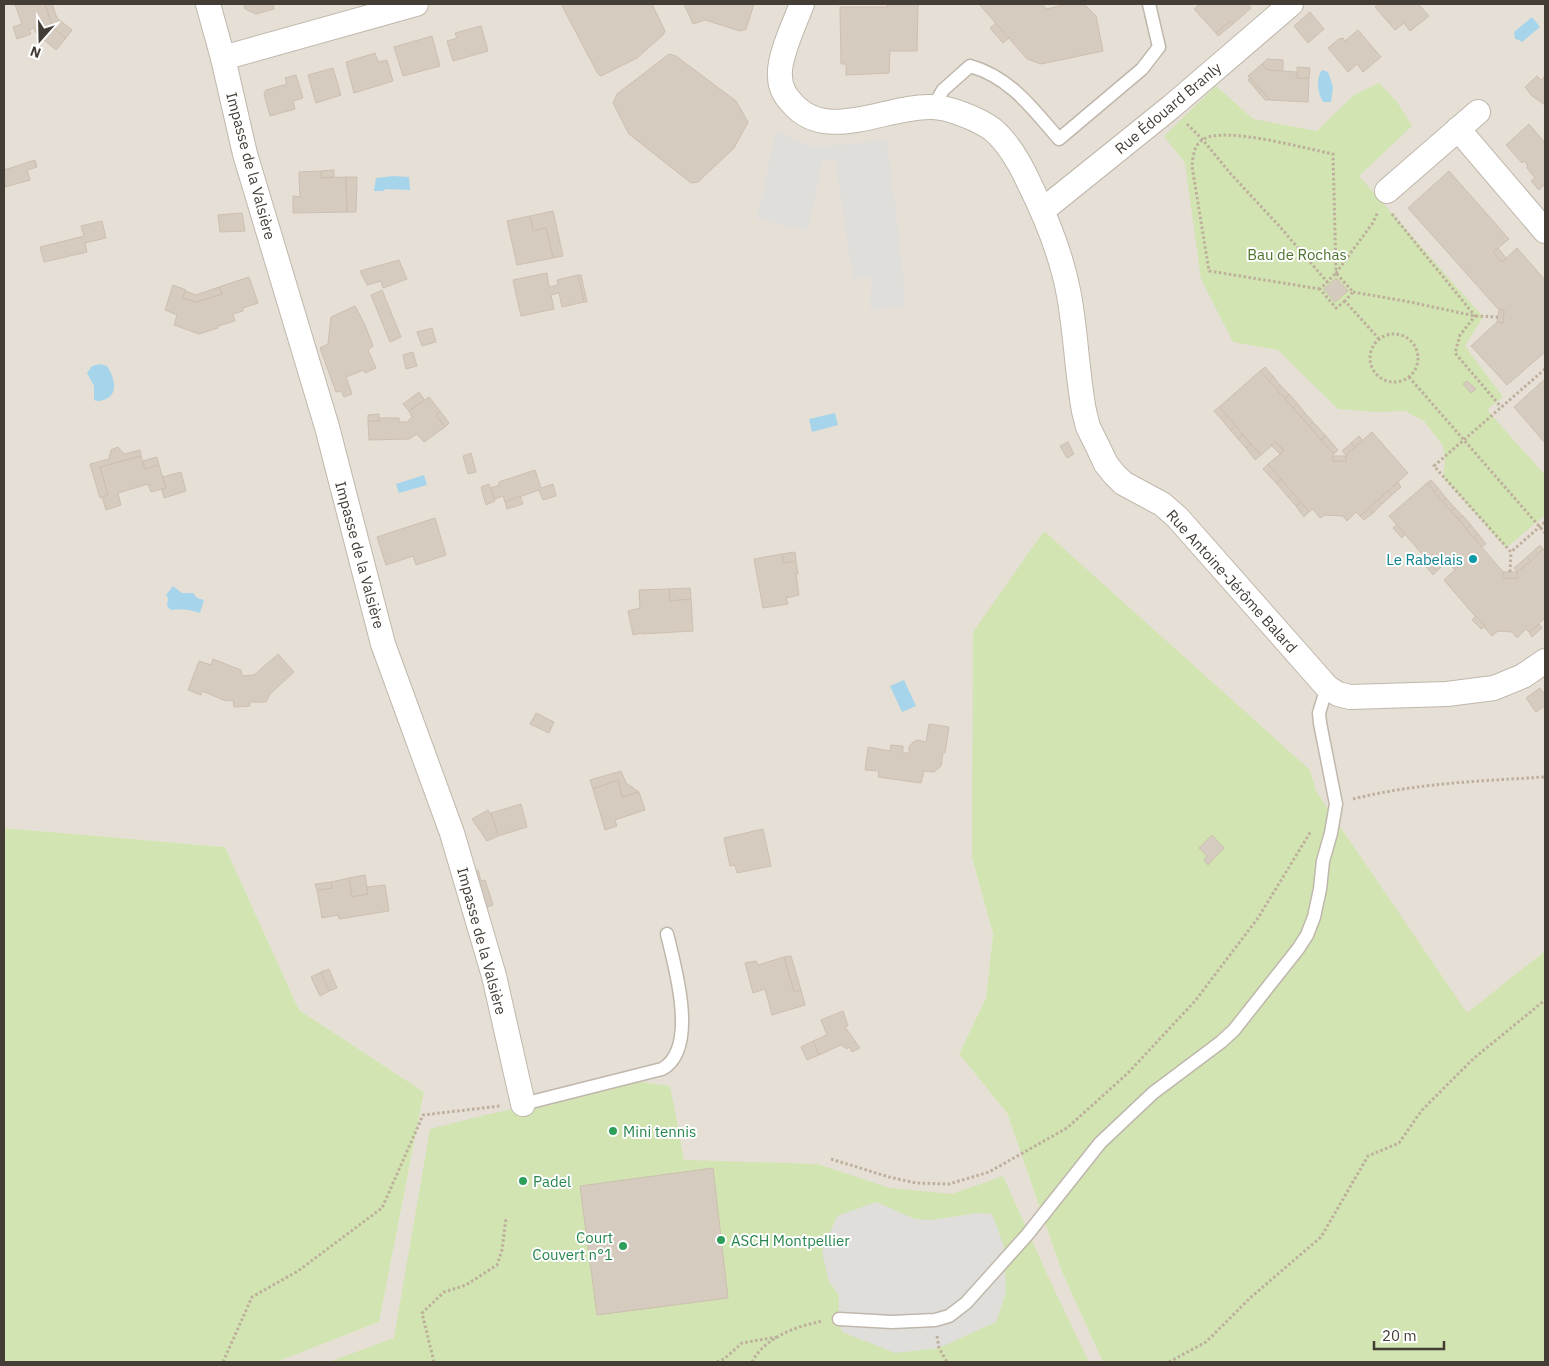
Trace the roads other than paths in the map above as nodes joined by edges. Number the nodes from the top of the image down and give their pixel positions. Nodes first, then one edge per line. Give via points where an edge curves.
1 (208, 4) edge
2 (416, 4) edge
3 (802, 4) edge
4 (1149, 4) edge
5 (1290, 4) edge
6 (369, 11) edge
7 (223, 58) junction
8 (933, 107) junction
9 (1478, 112) dead end
10 (1458, 129) junction
11 (1387, 191) road end
12 (1043, 210) junction
13 (1545, 231) edge
14 (1545, 661) edge
15 (1327, 687) junction
16 (667, 934) dead end
17 (523, 1104) joint
18 (839, 1319) road end

1 - 7 street, Impasse de la Valsière
2 - 6 street
3 - 8 street, Rue Antoine-Jérôme Balard via 781,63 780,76 786,97 806,116 842,122
4 - 8 lane via 1159,47 1142,69 1059,139 1017,91 996,76 970,66 944,90
5 - 12 street, Rue Édouard Branly via 1171,107
6 - 7 street
7 - 17 street, Impasse de la Valsière via 245,154 327,427 383,644 452,833 494,976
8 - 12 street, Rue Antoine-Jérôme Balard via 978,121 1003,140 1020,164
9 - 10 street
10 - 11 street
10 - 13 street
12 - 15 street, Rue Antoine-Jérôme Balard via 1069,293 1084,411 1106,464 1123,482 1162,504 1177,517
14 - 15 street, Rue Antoine-Jérôme Balard via 1523,676 1494,688 1456,693 1350,697
15 - 18 lane via 1319,713 1336,804 1314,917 1293,956 1222,1042 1153,1092 1100,1143 966,1303 949,1316 934,1320
16 - 17 lane via 683,1019 678,1050 670,1065

